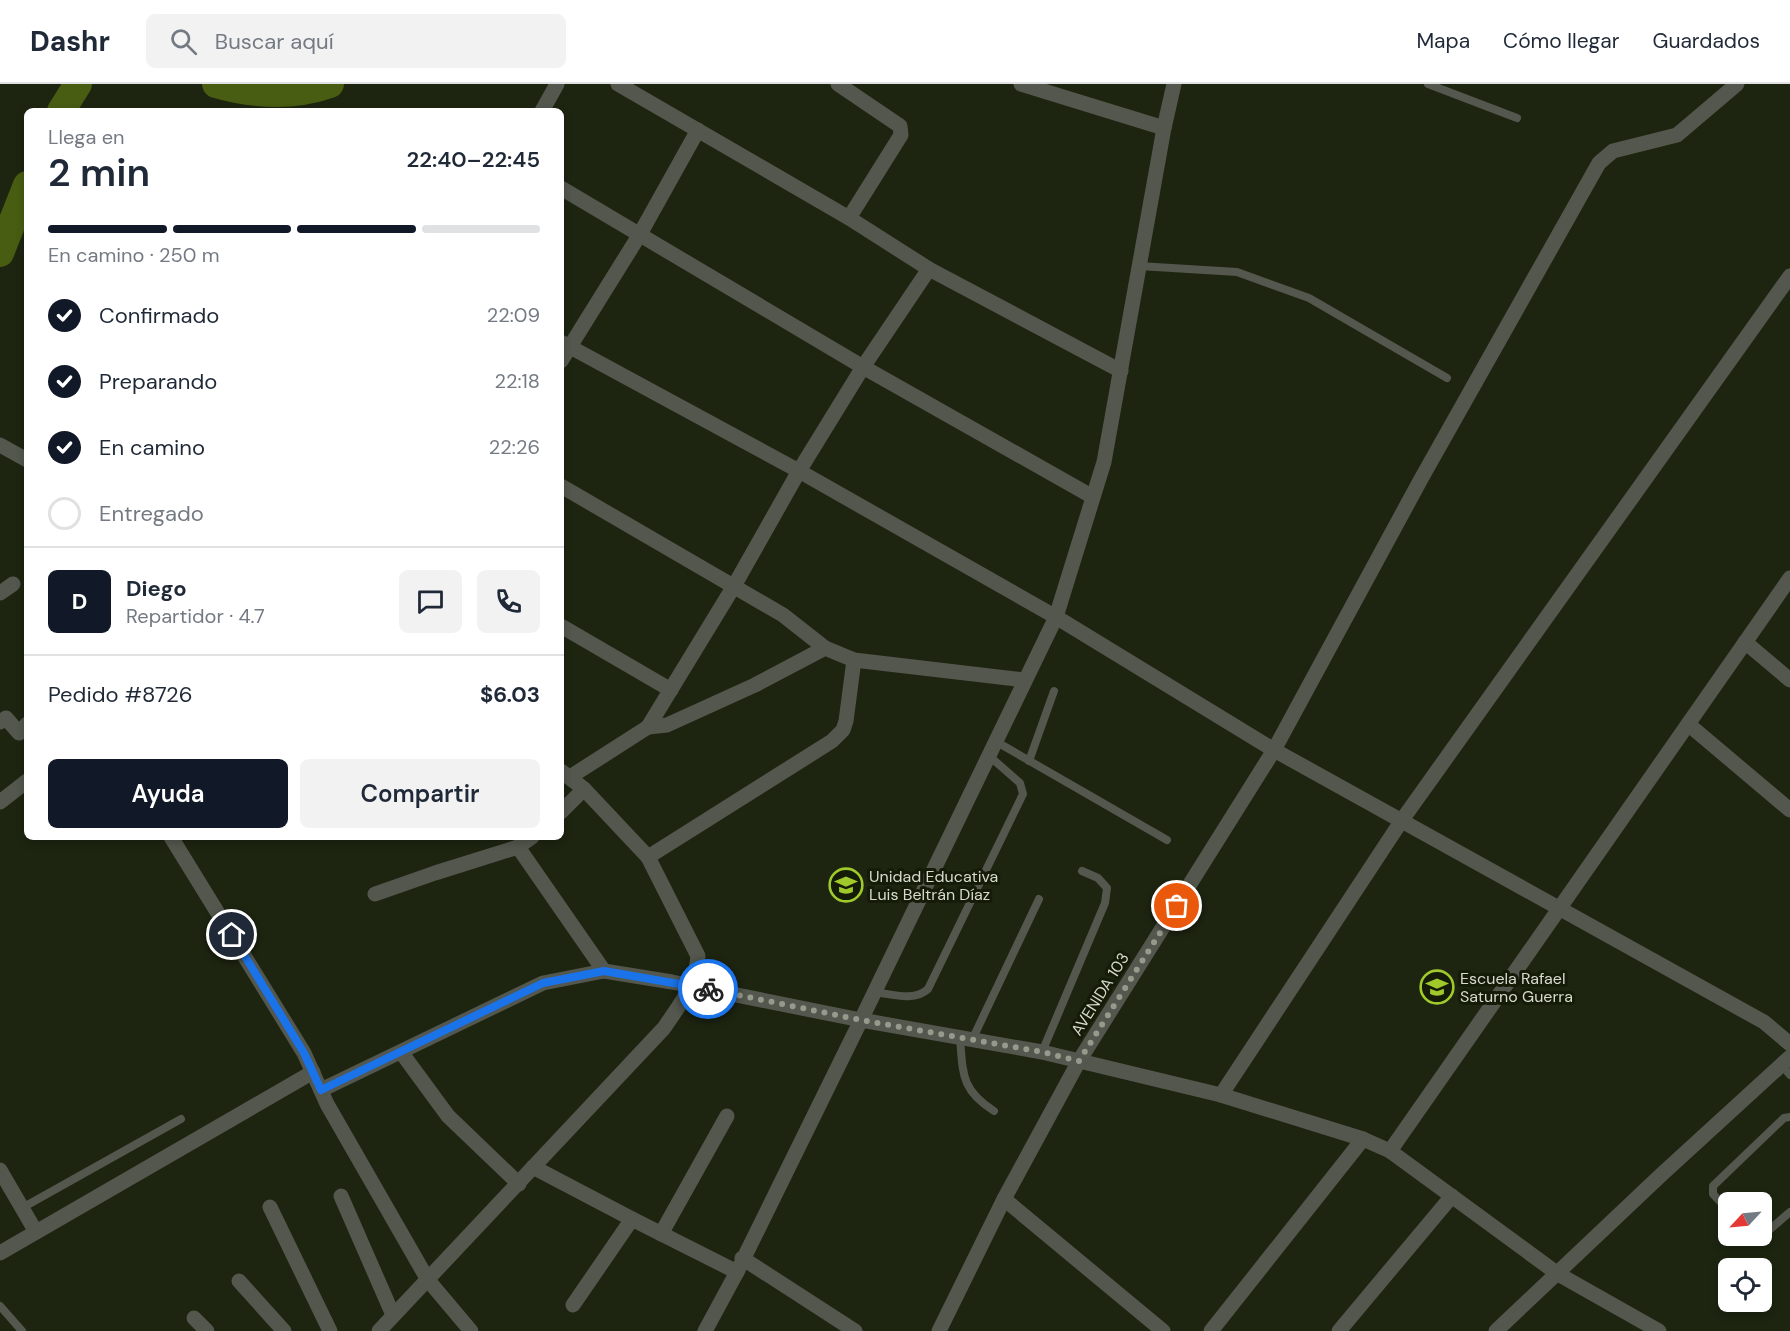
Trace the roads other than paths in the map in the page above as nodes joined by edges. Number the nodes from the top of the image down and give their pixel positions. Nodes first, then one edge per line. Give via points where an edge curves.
1 (557, 84) edge
2 (618, 84) edge
3 (838, 84) edge
4 (1021, 84) edge
5 (1174, 84) edge
6 (1428, 84) edge
7 (1737, 84) edge
8 (643, 90) edge
9 (544, 108) edge
10 (1517, 118) dead end
11 (1164, 128) junction
12 (698, 130) junction
13 (564, 190) edge
14 (849, 218) junction
15 (640, 234) junction
16 (1139, 266) junction
17 (929, 269) junction
18 (1790, 276) edge
19 (565, 345) edge
20 (863, 367) junction
21 (1121, 372) junction
22 (1447, 378) dead end
23 (0, 445) edge
24 (24, 458) edge
25 (799, 471) junction
26 (564, 488) edge
27 (1093, 497) junction
28 (1790, 578) edge
29 (734, 586) junction
30 (1056, 617) junction
31 (564, 628) edge
32 (1745, 642) junction
33 (825, 648) junction
34 (854, 660) junction
35 (1025, 680) junction
36 (1790, 680) edge
37 (671, 690) junction
38 (1054, 691) dead end
39 (2, 716) edge
40 (1688, 724) junction
41 (23, 728) edge
42 (648, 728) junction
43 (992, 748) junction
44 (1274, 750) junction
45 (1029, 762) junction
46 (566, 774) edge
47 (24, 783) edge
48 (584, 789) junction
49 (0, 802) edge
50 (564, 809) edge
51 (1790, 810) edge
52 (1402, 820) junction
53 (173, 840) edge
54 (528, 840) edge
55 (1167, 840) dead end
56 (518, 847) junction
57 (648, 857) junction
58 (1082, 871) dead end
59 (375, 894) dead end
60 (1039, 899) dead end
61 (1560, 909) junction
62 (604, 971) junction
63 (692, 986) junction
64 (874, 992) junction
65 (861, 1020) junction
66 (966, 1039) junction
67 (1790, 1044) edge
68 (400, 1052) junction
69 (1042, 1052) junction
70 (1079, 1061) junction
71 (1787, 1065) edge
72 (313, 1072) junction
73 (321, 1090) junction
74 (1221, 1095) junction
75 (994, 1111) dead end
76 (728, 1116) dead end
77 (1790, 1117) edge
78 (181, 1119) dead end
79 (1363, 1139) junction
80 (1390, 1151) junction
81 (533, 1167) junction
82 (0, 1170) edge
83 (519, 1184) junction
84 (341, 1196) dead end
85 (1452, 1196) junction
86 (1004, 1199) junction
87 (1718, 1199) edge
88 (270, 1207) dead end
89 (22, 1208) junction
90 (1790, 1212) edge
91 (632, 1220) junction
92 (1772, 1228) edge
93 (36, 1232) junction
94 (661, 1234) junction
95 (0, 1253) edge
96 (740, 1265) junction
97 (1558, 1274) junction
98 (428, 1280) junction
99 (239, 1281) dead end
100 (573, 1305) dead end
101 (0, 1306) edge
102 (393, 1315) junction
103 (194, 1318) dead end
104 (22, 1331) edge
105 (207, 1331) edge
106 (284, 1331) edge
107 (330, 1331) edge
108 (380, 1331) edge
109 (471, 1331) edge
110 (705, 1331) edge
111 (855, 1331) edge
112 (939, 1331) edge
113 (1163, 1331) edge
114 (1211, 1331) edge
115 (1339, 1331) edge
116 (1496, 1331) edge
117 (1659, 1331) edge

1 - 9 street
2 - 8 street
3 - 14 street via 900,126 901,135
4 - 11 street
5 - 11 street
6 - 10 lane
7 - 44 street, AVENIDA 103 via 1677,135 1612,151 1599,163
8 - 12 street
11 - 16 street
12 - 14 street
12 - 15 street
13 - 15 street
14 - 17 street
15 - 19 street
15 - 20 street
16 - 21 street
16 - 22 lane via 1238,272 1309,298
17 - 20 street
17 - 21 street
18 - 52 street
19 - 25 street
20 - 25 street
20 - 27 street
21 - 27 street via 1104,462
23 - 24 street
25 - 29 street
25 - 30 street
26 - 29 street
27 - 30 street
28 - 32 street
29 - 33 street via 783,615
29 - 37 street
30 - 35 street
30 - 44 street
31 - 37 street
32 - 36 street
32 - 40 street
33 - 34 street
33 - 42 street via 668,725
34 - 35 street
34 - 57 street via 846,722 832,741
35 - 43 street
37 - 42 street
38 - 45 lane
39 - 41 street
40 - 51 street
40 - 61 street
42 - 46 street
43 - 45 lane
43 - 64 street
43 - 64 lane via 1020,783 1023,794 928,989 914,997
44 - 52 street
44 - 70 street, AVENIDA 103
45 - 55 lane
46 - 48 street
47 - 49 street
48 - 50 street
48 - 57 street
52 - 61 street
52 - 74 street
53 - 72 street
54 - 56 street
56 - 59 street
56 - 62 street
57 - 63 street via 698,956
58 - 69 lane via 1098,878 1107,888 1106,903
60 - 66 lane
61 - 67 street via 1764,1022
61 - 80 street
62 - 63 street
62 - 68 street via 543,983
63 - 65 street
63 - 81 street via 664,1028
64 - 65 street
65 - 66 street
65 - 96 street
66 - 69 street
66 - 75 lane via 962,1072 980,1102
68 - 73 street
68 - 83 street via 448,1116
69 - 70 street
70 - 74 street
70 - 86 street, AVENIDA 103
71 - 97 street via 1661,1174
72 - 73 street
72 - 93 street
73 - 98 street
74 - 79 street
76 - 94 street
77 - 87 lane via 1784,1118 1713,1186
78 - 89 lane
79 - 80 street
79 - 114 street
80 - 85 street
81 - 83 street
81 - 91 street
82 - 89 street
83 - 98 street
84 - 102 street
85 - 97 street
85 - 115 street
86 - 112 street, AVENIDA 103
86 - 113 street
88 - 107 street
89 - 93 street
90 - 92 lane
91 - 94 street
91 - 100 street
93 - 95 street
94 - 96 street
96 - 110 street
96 - 111 street
97 - 116 street
97 - 117 street
98 - 102 street
98 - 109 street
99 - 106 street
101 - 104 lane
102 - 108 street
103 - 105 street

